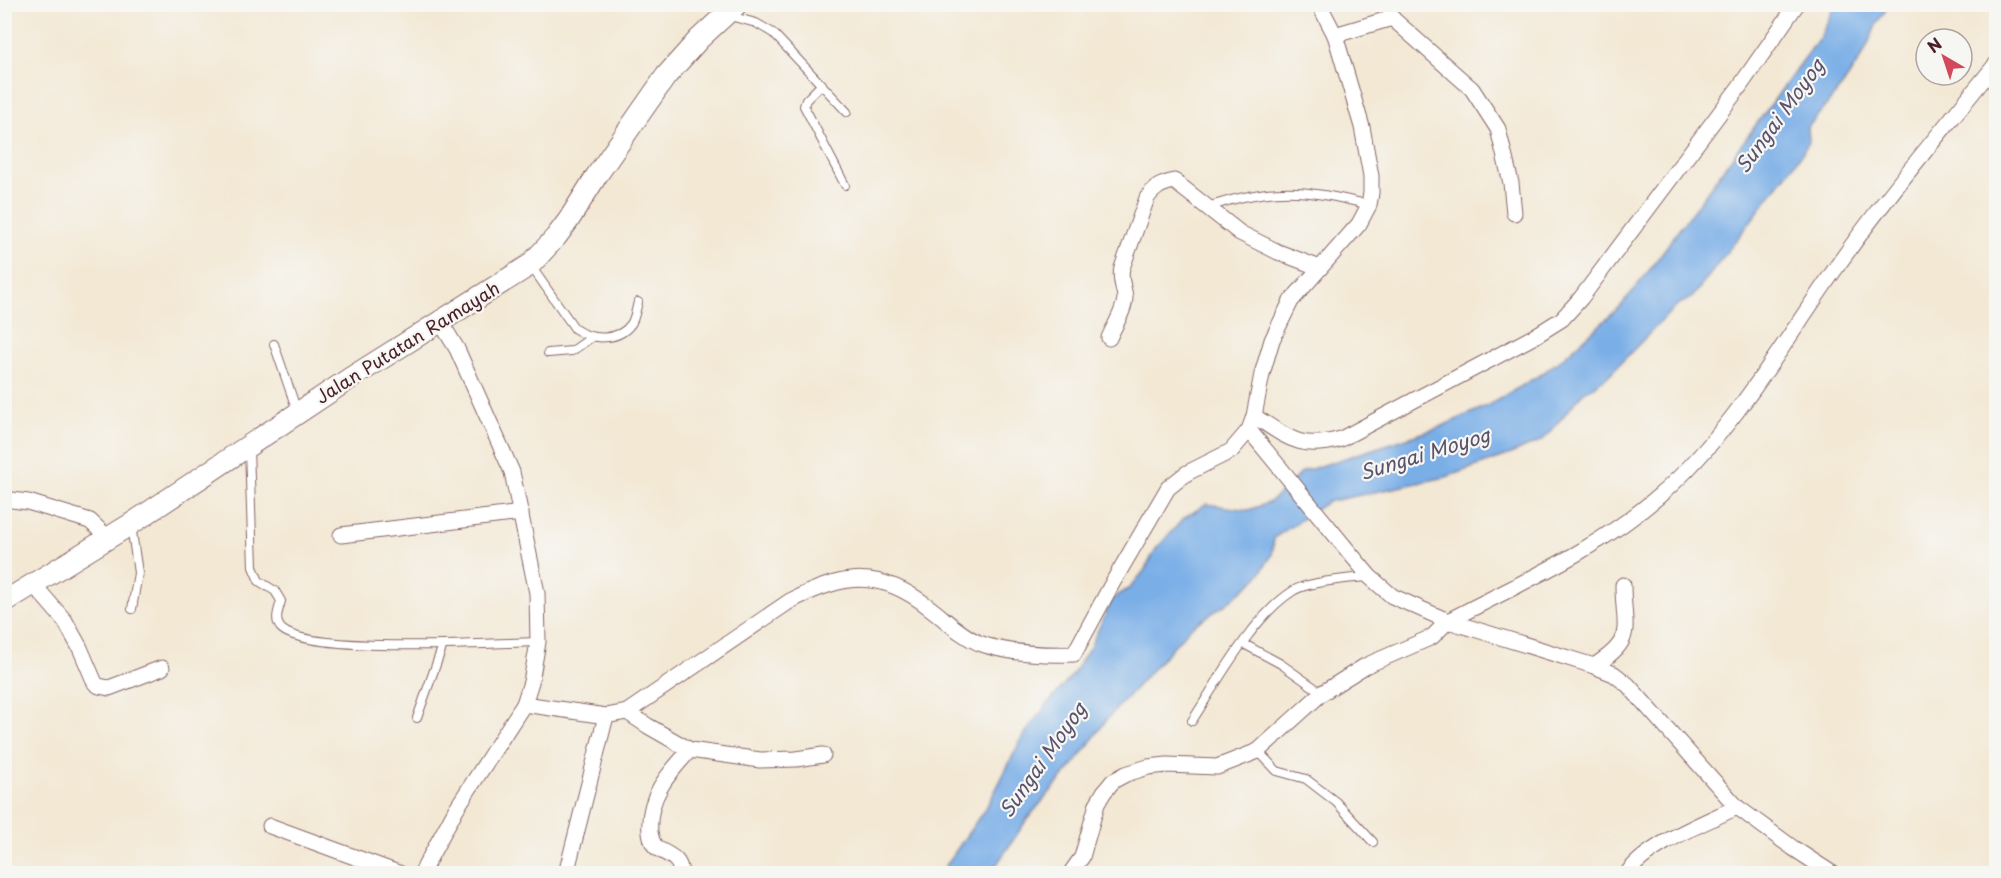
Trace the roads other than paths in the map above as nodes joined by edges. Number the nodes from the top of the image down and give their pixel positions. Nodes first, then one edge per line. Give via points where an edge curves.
1 (1318, 4) edge
2 (1797, 4) edge
3 (732, 10) edge
4 (1390, 11) edge
5 (1335, 35) junction
6 (1996, 64) edge
7 (822, 84) junction
8 (847, 112) dead end
9 (845, 186) dead end
10 (1368, 205) junction
11 (1207, 207) junction
12 (1514, 213) dead end
13 (530, 264) junction
14 (1320, 268) junction
15 (638, 302) dead end
16 (440, 321) junction
17 (592, 337) junction
18 (1109, 338) dead end
19 (274, 344) dead end
20 (548, 353) dead end
21 (298, 412) junction
22 (1252, 423) junction
23 (248, 445) junction
24 (4, 499) edge
25 (521, 513) junction
26 (131, 524) junction
27 (341, 535) dead end
28 (108, 538) junction
29 (1370, 577) junction
30 (33, 584) junction
31 (1623, 585) dead end
32 (4, 602) edge
33 (132, 609) dead end
34 (1448, 621) junction
35 (538, 642) junction
36 (1244, 644) junction
37 (443, 645) junction
38 (1594, 666) junction
39 (162, 668) dead end
40 (1322, 693) junction
41 (524, 704) junction
42 (627, 712) junction
43 (606, 716) junction
44 (417, 718) dead end
45 (1192, 721) dead end
46 (690, 750) junction
47 (1258, 751) junction
48 (823, 755) dead end
49 (1737, 807) junction
50 (270, 826) dead end
51 (1373, 842) dead end
52 (401, 873) edge
53 (421, 873) edge
54 (566, 873) edge
55 (681, 873) edge
56 (1070, 873) edge
57 (1627, 873) edge
58 (1833, 873) edge

1 - 5 street
2 - 22 street via 1651,205 1562,319 1341,439 1322,445 1303,443
3 - 7 lane via 773,33
3 - 13 main road, Jalan Putatan Ramayah via 666,76 568,221
4 - 5 street
4 - 12 street via 1472,89 1498,129
5 - 10 street via 1362,126 1371,176
6 - 34 street via 1900,182 1733,417 1692,466 1600,542
7 - 8 lane
7 - 9 lane via 804,106
10 - 11 lane via 1315,192 1288,191
10 - 14 street via 1359,224
11 - 14 street via 1240,233
11 - 18 street via 1174,181 1153,189 1122,268 1124,303
13 - 16 main road, Jalan Putatan Ramayah
13 - 17 lane via 575,330
14 - 22 street via 1291,301 1272,340
15 - 17 lane via 625,330
16 - 21 main road, Jalan Putatan Ramayah
16 - 25 street via 457,349 512,472
17 - 20 lane via 572,351
19 - 21 lane
21 - 23 main road, Jalan Putatan Ramayah
22 - 29 street via 1268,452
22 - 42 street via 1231,451 1187,473 1168,488 1074,654 1028,653 978,643 914,595 868,579 843,580 790,601
23 - 26 main road, Jalan Putatan Ramayah
23 - 37 lane via 253,567 259,581 281,600 276,618 279,626 286,632 326,641
24 - 28 street via 28,502 90,521
25 - 27 street
25 - 35 street via 537,593
26 - 28 main road, Jalan Putatan Ramayah
26 - 33 lane via 138,573
28 - 30 main road, Jalan Putatan Ramayah
29 - 34 street via 1392,596
29 - 36 lane via 1294,590 1258,621
30 - 32 main road, Jalan Putatan Ramayah
30 - 39 street via 65,621 99,686 109,688
31 - 38 street via 1624,639
34 - 38 street
34 - 40 street via 1432,637 1365,666
35 - 37 lane
35 - 41 street
36 - 40 lane
36 - 45 lane
37 - 44 lane
38 - 49 street via 1628,685
40 - 47 street
41 - 43 street
41 - 53 street via 456,809
42 - 43 street
42 - 46 street
43 - 54 street
46 - 48 street via 760,760
46 - 55 street via 660,787 649,819 652,842 672,855
47 - 51 lane via 1276,771 1306,779 1335,802
47 - 56 street via 1217,767 1148,767 1113,782 1097,804 1082,857
49 - 57 street via 1661,845
49 - 58 street
50 - 52 street

